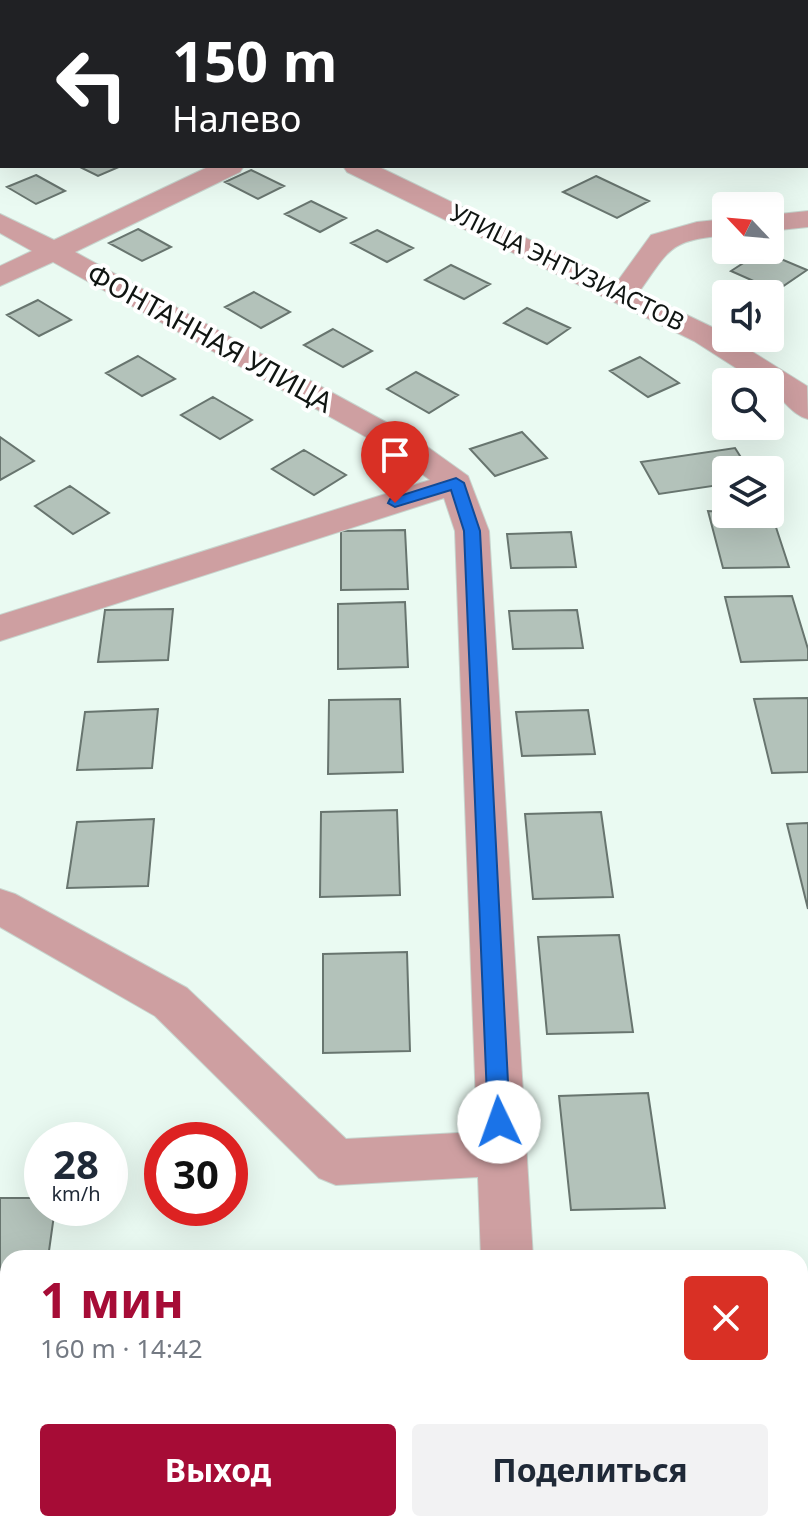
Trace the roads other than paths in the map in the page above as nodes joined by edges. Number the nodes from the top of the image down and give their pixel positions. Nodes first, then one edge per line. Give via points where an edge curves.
1 (227, 168) edge
2 (360, 168) edge
3 (808, 219) edge
4 (0, 222) edge
5 (784, 222) edge
6 (712, 228) edge
7 (53, 252) junction
8 (0, 277) edge
9 (623, 294) junction
10 (808, 409) edge
11 (456, 483) junction
12 (0, 628) edge
13 (0, 906) edge
14 (500, 1153) junction
15 (506, 1250) edge

1 - 7 street
2 - 9 street, УЛИЦА ЭНТУЗИАСТОВ
3 - 5 street
4 - 7 street, ФОНТАННАЯ УЛИЦА
6 - 9 street via 661,241
7 - 8 street
7 - 11 street, ФОНТАННАЯ УЛИЦА via 404,445
9 - 10 street, УЛИЦА ЭНТУЗИАСТОВ via 705,335 796,393
11 - 12 street
11 - 14 street via 472,531
13 - 14 street via 171,1002 336,1162
14 - 15 street

